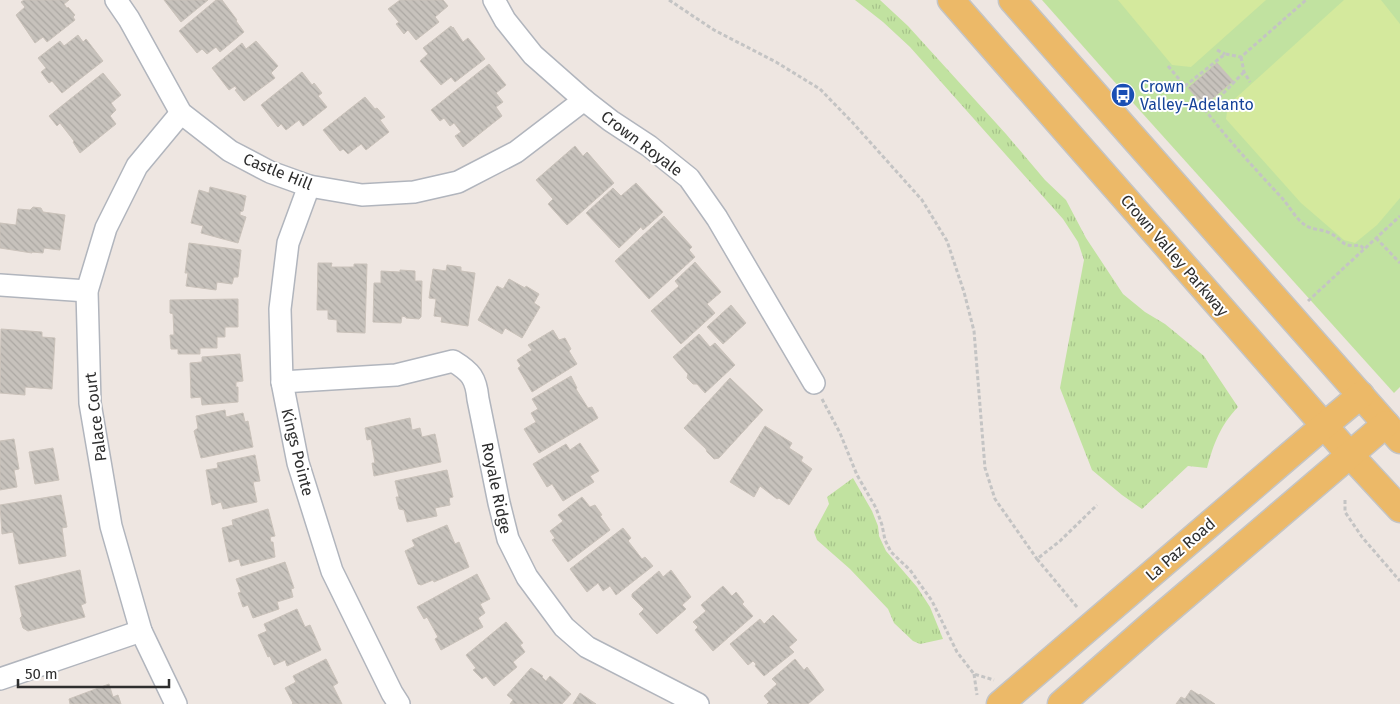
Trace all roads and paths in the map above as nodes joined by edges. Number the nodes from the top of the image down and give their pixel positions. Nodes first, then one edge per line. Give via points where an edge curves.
1 (116, 0) edge
2 (494, 0) edge
3 (670, 0) edge
4 (951, 0) edge
5 (1012, 0) edge
6 (1306, 0) edge
7 (1217, 50) dead end
8 (1225, 54) junction
9 (1241, 57) junction
10 (1168, 66) dead end
11 (1244, 72) junction
12 (1250, 82) dead end
13 (584, 100) junction
14 (181, 113) junction
15 (309, 186) junction
16 (1400, 216) edge
17 (1376, 238) junction
18 (1364, 249) junction
19 (1400, 263) edge
20 (0, 285) edge
21 (88, 291) junction
22 (1308, 301) dead end
23 (282, 382) junction
24 (814, 383) joint
25 (1362, 395) junction
26 (1325, 425) junction
27 (1393, 432) edge
28 (1350, 455) junction
29 (1345, 500) dead end
30 (1097, 505) dead end
31 (1400, 509) edge
32 (1037, 559) junction
33 (1400, 581) edge
34 (1078, 608) dead end
35 (141, 631) junction
36 (974, 674) junction
37 (0, 678) edge
38 (991, 693) edge
39 (176, 704) edge
40 (399, 704) edge
41 (698, 704) edge
42 (1061, 704) edge

1 - 14 street, Castle Hill
2 - 13 street, Crown Royale via 533,55
3 - 32 path via 714,30 820,89 922,200 947,240 974,331 984,468 995,499
4 - 26 main road, Crown Valley Parkway
5 - 25 main road
6 - 9 path
7 - 8 path
8 - 9 path
8 - 10 path via 1185,86
9 - 11 path
11 - 12 path
11 - 18 path via 1206,111 1304,224 1332,234 1341,243 1360,245
13 - 15 street, Castle Hill via 516,152 458,182 414,192 362,195
13 - 24 street, Crown Royale via 689,178 717,218
14 - 15 street, Castle Hill via 230,151 270,172
14 - 21 street, Palace Court via 137,166 106,228
15 - 23 street, Kings Pointe via 288,243 280,309
16 - 17 path
17 - 18 path
17 - 19 path
18 - 22 path
20 - 21 street
21 - 35 street, Palace Court via 90,403 111,526
23 - 40 street, Kings Pointe via 298,464 332,571
23 - 41 street, Royale Ridge via 396,375 453,361 464,368 477,382 505,530 527,577 564,627 587,647
24 - 36 path via 876,508 891,552 910,570 932,601 957,652
25 - 26 main road, La Paz Road
25 - 27 main road
26 - 28 main road, Crown Valley Parkway
26 - 38 main road, La Paz Road
27 - 28 main road
28 - 31 main road, Crown Valley Parkway
28 - 42 main road
29 - 33 path via 1344,512
30 - 32 path
32 - 34 path
35 - 37 street
35 - 39 street, Palace Court
36 - 38 path
36 - 38 path

